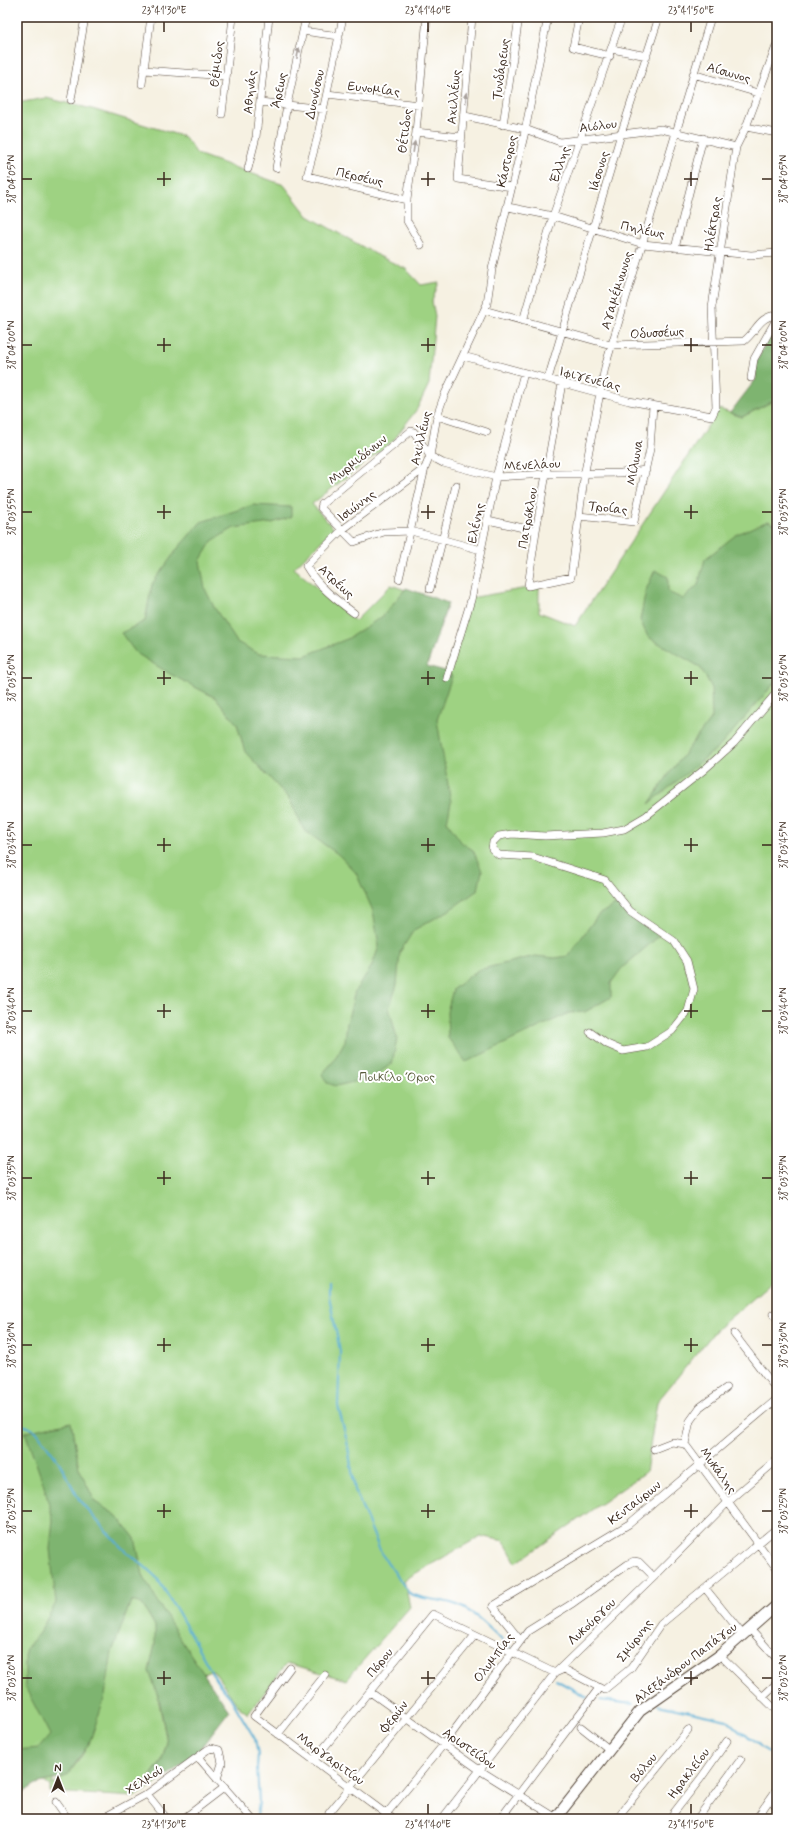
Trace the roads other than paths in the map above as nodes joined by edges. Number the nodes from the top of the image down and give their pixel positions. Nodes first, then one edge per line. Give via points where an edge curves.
1 (83, 17) edge
2 (151, 17) edge
3 (233, 17) edge
4 (263, 17) edge
5 (269, 17) edge
6 (306, 17) edge
7 (343, 17) edge
8 (427, 17) edge
9 (472, 17) edge
10 (519, 17) edge
11 (548, 17) edge
12 (579, 17) edge
13 (622, 17) edge
14 (659, 17) edge
15 (710, 17) edge
16 (303, 31) junction
17 (339, 36) junction
18 (777, 44) edge
19 (611, 52) junction
20 (646, 56) junction
21 (144, 70) junction
22 (693, 74) junction
23 (226, 76) junction
24 (142, 84) dead end
25 (758, 93) junction
26 (327, 94) junction
27 (71, 100) dead end
28 (260, 102) junction
29 (287, 105) junction
30 (419, 105) junction
31 (324, 109) junction
32 (222, 114) dead end
33 (465, 116) junction
34 (503, 125) junction
35 (746, 127) junction
36 (525, 129) junction
37 (675, 131) junction
38 (416, 132) junction
39 (777, 133) edge
40 (621, 134) junction
41 (461, 137) junction
42 (703, 138) junction
43 (580, 140) junction
44 (736, 146) junction
45 (276, 168) dead end
46 (248, 169) dead end
47 (307, 176) joint
48 (512, 187) junction
49 (407, 200) junction
50 (508, 207) junction
51 (553, 216) junction
52 (593, 229) junction
53 (643, 244) junction
54 (421, 245) dead end
55 (675, 248) junction
56 (720, 252) junction
57 (777, 253) edge
58 (484, 310) junction
59 (777, 315) edge
60 (777, 318) edge
61 (523, 321) junction
62 (561, 332) junction
63 (712, 341) junction
64 (611, 345) junction
65 (463, 356) junction
66 (524, 373) junction
67 (751, 378) dead end
68 (548, 379) junction
69 (562, 383) junction
70 (600, 394) junction
71 (653, 406) junction
72 (437, 416) junction
73 (712, 416) joint
74 (487, 432) dead end
75 (430, 456) junction
76 (425, 468) junction
77 (646, 470) junction
78 (547, 474) junction
79 (585, 474) junction
80 (496, 478) junction
81 (456, 485) dead end
82 (579, 516) junction
83 (488, 520) junction
84 (634, 522) joint
85 (342, 530) junction
86 (411, 531) junction
87 (536, 531) junction
88 (443, 539) junction
89 (481, 550) junction
90 (306, 566) joint
91 (399, 579) dead end
92 (528, 586) joint
93 (430, 589) dead end
94 (354, 613) dead end
95 (447, 678) dead end
96 (777, 692) edge
97 (590, 1032) dead end
98 (734, 1334) dead end
99 (726, 1388) dead end
100 (777, 1390) edge
101 (777, 1399) edge
102 (684, 1444) junction
103 (654, 1449) dead end
104 (777, 1460) edge
105 (700, 1465) junction
106 (727, 1503) junction
107 (777, 1528) edge
108 (758, 1544) junction
109 (777, 1569) edge
110 (654, 1578) junction
111 (705, 1588) junction
112 (777, 1605) edge
113 (746, 1632) junction
114 (475, 1635) junction
115 (520, 1640) junction
116 (511, 1652) junction
117 (720, 1655) junction
118 (777, 1659) edge
119 (290, 1668) dead end
120 (555, 1673) junction
121 (325, 1675) dead end
122 (777, 1683) edge
123 (599, 1688) junction
124 (370, 1692) junction
125 (762, 1697) junction
126 (777, 1712) edge
127 (406, 1718) junction
128 (581, 1728) dead end
129 (688, 1730) dead end
130 (278, 1734) junction
131 (726, 1741) dead end
132 (444, 1744) junction
133 (610, 1750) junction
134 (198, 1757) junction
135 (741, 1759) dead end
136 (314, 1760) junction
137 (481, 1771) junction
138 (217, 1779) junction
139 (226, 1787) junction
140 (350, 1788) junction
141 (777, 1789) edge
142 (147, 1794) junction
143 (519, 1796) junction
144 (770, 1799) junction
145 (56, 1802) dead end
146 (777, 1807) edge
147 (330, 1813) dead end
148 (384, 1816) edge
149 (556, 1818) edge
150 (68, 1819) edge
151 (101, 1819) edge
152 (167, 1819) edge
153 (183, 1819) edge
154 (251, 1819) edge
155 (393, 1819) edge
156 (442, 1819) edge
157 (500, 1819) edge
158 (616, 1819) edge
159 (669, 1819) edge
160 (697, 1819) edge
161 (756, 1819) edge

1 - 27 street
2 - 21 street
3 - 23 street, Θέμιδος
4 - 5 street
5 - 28 street, Αθηνάς
6 - 16 street, Άρεως
7 - 17 street, Δυονύσου
8 - 30 street, Θέτιδος
33 -> 9 street, Αχιλλέως
10 - 34 street, Τυνδάρεως
11 - 36 street, Κάστορος
12 - 19 street via 573,47
13 - 19 street, Έλλης
14 - 20 street, Ιάσονος
15 - 22 street, Αγαμέμνωνος
16 - 17 street
29 -> 16 street, Άρεως
17 - 26 street, Δυονύσου
18 - 25 street, Ηλέκτρας
19 - 20 street
19 - 43 street, Έλλης
20 - 40 street, Ιάσονος
21 - 23 street
21 - 24 street
22 - 25 street, Αίσωνος
22 - 37 street, Αγαμέμνωνος
23 - 32 street, Θέμιδος
25 - 35 street, Ηλέκτρας
26 - 30 street, Ευνομίας
26 - 31 street, Δυονύσου
28 - 29 street
28 - 46 street, Αθηνάς via 256,137
29 - 31 street
29 - 45 street, Άρεως
30 - 38 street, Θέτιδος
31 - 47 street, Δυονύσου
33 - 34 street, Αιόλου
33 - 41 street, Αχιλλέως
34 - 36 street, Αιόλου
35 - 39 street
35 - 44 street, Ηλέκτρας
36 - 43 street, Αιόλου via 560,142
36 - 48 street, Κάστορος
37 - 40 street, Αιόλου via 660,129
37 - 42 street, Αιόλου
37 - 53 street, Αγαμέμνωνος
38 - 41 street
49 -> 38 street, Θέτιδος
40 - 43 street, Αιόλου
40 - 52 street, Ιάσονος
41 - 48 street, Αχιλλέως via 458,179
42 - 44 street, Αιόλου
42 - 55 street
43 - 51 street, Έλλης
44 - 56 street, Ηλέκτρας
47 - 49 street, Περσέως
48 - 50 street, Κάστορος
49 - 54 street, Θέτιδος via 407,221
50 - 51 street, Πηλέως
50 - 58 street, Κάστορος
51 - 52 street, Πηλέως
51 - 61 street, Έλλης
52 - 53 street, Πηλέως
52 - 62 street, Ιάσονος
53 - 55 street, Πηλέως
53 - 64 street, Αγαμέμνωνος
55 - 56 street, Πηλέως
56 - 57 street, Πηλέως via 752,255
56 - 63 street, Ηλέκτρας via 713,294
58 - 61 street, Οδυσσέως
58 - 65 street, Αχιλλέως
59 - 63 street, Οδυσσέως via 761,320 744,341
60 - 67 street via 754,359
61 - 62 street, Οδυσσέως
62 - 64 street, Οδυσσέως
62 - 68 street, Ιάσονος
63 - 64 street, Οδυσσέως
63 - 73 street, Ηλέκτρας via 716,407
64 - 70 street, Αγαμέμνωνος
65 - 66 street, Ιφιγενείας
65 - 72 street, Αχιλλέως
66 - 68 street, Ιφιγενείας
66 - 80 street, Ελένης
68 - 69 street, Ιφιγενείας
69 - 70 street, Ιφιγενείας
69 - 78 street, Πατρόκλου
70 - 71 street, Ιφιγενείας
70 - 79 street, Αγαμέμνωνος
71 - 73 street, Ιφιγενείας
71 - 77 street, Μίλωνα
72 - 74 street
72 - 75 street, Αχιλλέως
75 - 76 street, Αχιλλέως
75 - 80 street, Μενελάου
75 - 85 street, Μυρμιδόνων via 411,431 355,476 322,504 321,508
76 - 85 street, Ισιώνης
76 - 86 street, Αχιλλέως
77 - 79 street, Μενελάου
77 - 84 street, Μίλωνα
78 - 79 street, Μενελάου
78 - 80 street, Μενελάου
78 - 87 street, Πατρόκλου
79 - 82 street, Αγαμέμνωνος
80 - 83 street, Ελένης
81 - 88 street
82 - 84 street, Τροίας
82 - 92 street, Αγαμέμνωνος via 571,577
83 - 87 street
83 - 89 street, Ελένης
85 - 86 street via 354,542 384,532
85 - 90 street, Ισιώνης
86 - 88 street
86 - 91 street, Αχιλλέως
87 - 92 street, Πατρόκλου
88 - 89 street
88 - 93 street
89 - 95 street, Ελένης via 471,600
90 - 94 street, Ατρέως via 328,592
96 - 97 street via 729,748 646,816 624,829 603,833 545,836 512,834 500,836 493,842 492,849 500,855 533,857 605,880 630,911 674,941 687,961 694,989 688,1011 672,1031 647,1048 622,1051
98 - 100 street
99 - 102 street, Μυκάλης via 700,1407 690,1421
101 - 105 street, Κενταύρων
102 - 103 street via 672,1442
102 - 105 street, Μυκάλης
104 - 106 street, Λυκούργου
105 - 106 street, Μυκάλης
105 - 115 street, Κενταύρων via 629,1524 493,1606
106 - 108 street, Μυκάλης
106 - 110 street, Λυκούργου
107 - 108 street, Σμύρνης
108 - 109 street, Μυκάλης
108 - 111 street, Σμύρνης
110 - 115 street, Ολυμπίας via 639,1562 634,1561 530,1629
110 - 120 street, Λυκούργου
111 - 113 street
111 - 123 street, Σμύρνης via 661,1624 631,1668 604,1690
112 - 113 street, Αλεξάνδρου Παπάγου
113 - 117 street, Αλεξάνδρου Παπάγου
113 - 118 street
114 - 116 street
114 - 124 street, Πόρου via 433,1614
114 - 127 street, Φερών
115 - 116 street, Ολυμπίας
116 - 120 street
116 - 132 street, Ολυμπίας
117 - 125 street
117 - 133 street, Αλεξάνδρου Παπάγου via 640,1711
119 - 130 street, Μαργαριτίου via 254,1716
120 - 123 street via 564,1669
120 - 137 street, Λυκούργου
121 - 130 street
122 - 125 street
123 - 143 street, Σμύρνης
124 - 127 street, Αριστείδου
124 - 136 street, Πόρου
125 - 126 street
127 - 132 street, Αριστείδου
127 - 140 street, Φερών
128 - 133 street
129 - 158 street, Βόλου
130 - 136 street, Μαργαριτίου
131 - 159 street, Ηρακλείου
132 - 137 street, Αριστείδου
132 - 148 street, Ολυμπίας
133 - 149 street, Αλεξάνδρου Παπάγου
134 - 138 street
134 - 138 street, Χελμού via 211,1748 219,1750 222,1763
134 - 142 street, Χελμού
135 - 160 street
136 - 140 street, Μαργαριτίου
137 - 143 street, Αριστείδου
137 - 156 street, Λυκούργου
138 - 139 street
139 - 153 street
139 - 154 street
140 - 147 street, Φερών
140 - 148 street, Μαργαριτίου
141 - 144 street
142 - 151 street, Χελμού
142 - 152 street
143 - 149 street, Αριστείδου
143 - 157 street, Σμύρνης
144 - 146 street
144 - 161 street
145 - 150 street
148 - 155 street, Μαργαριτίου

